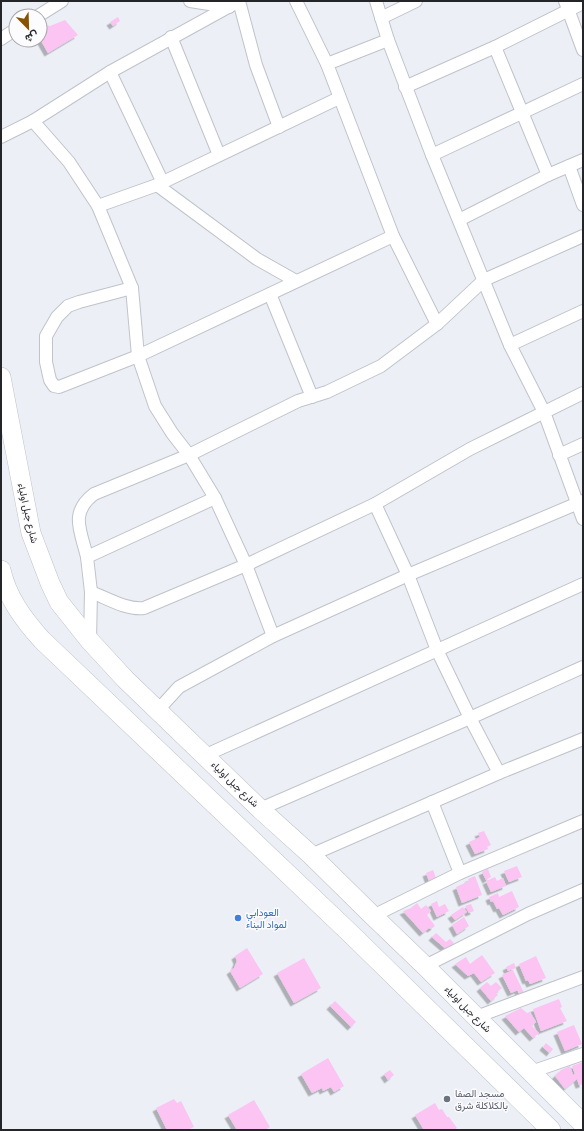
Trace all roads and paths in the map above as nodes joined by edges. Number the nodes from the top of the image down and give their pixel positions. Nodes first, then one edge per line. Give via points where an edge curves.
1 (62, 1) edge
2 (190, 1) edge
3 (296, 1) edge
4 (376, 1) edge
5 (416, 1) edge
6 (236, 3) edge
7 (583, 3) edge
8 (567, 6) edge
9 (48, 10) edge
10 (381, 18) junction
11 (171, 37) junction
12 (388, 40) junction
13 (495, 47) junction
14 (583, 50) edge
15 (327, 64) junction
16 (110, 72) junction
17 (583, 84) edge
18 (406, 87) junction
19 (339, 98) junction
20 (521, 112) junction
21 (33, 121) junction
22 (279, 126) junction
23 (1, 137) edge
24 (432, 154) junction
25 (219, 155) junction
26 (583, 160) edge
27 (570, 166) junction
28 (548, 175) junction
29 (160, 184) junction
30 (583, 205) edge
31 (98, 206) junction
32 (459, 220) junction
33 (393, 236) junction
34 (583, 236) edge
35 (484, 280) junction
36 (296, 282) junction
37 (132, 288) junction
38 (270, 294) junction
39 (583, 312) edge
40 (437, 324) junction
41 (510, 345) junction
42 (138, 356) junction
43 (1, 377) edge
44 (583, 393) edge
45 (312, 397) junction
46 (544, 412) junction
47 (583, 444) edge
48 (189, 455) junction
49 (559, 455) junction
50 (215, 498) junction
51 (580, 502) edge
52 (375, 504) junction
53 (583, 519) edge
54 (87, 557) junction
55 (246, 565) junction
56 (1, 570) edge
57 (408, 575) junction
58 (583, 584) edge
59 (90, 592) junction
60 (273, 636) junction
61 (90, 641) junction
62 (438, 650) junction
63 (583, 667) edge
64 (158, 710) junction
65 (470, 718) junction
66 (583, 739) edge
67 (206, 755) junction
68 (499, 773) junction
69 (432, 802) junction
70 (260, 808) junction
71 (583, 821) edge
72 (311, 855) junction
73 (460, 874) junction
74 (583, 890) edge
75 (373, 916) junction
76 (425, 966) junction
77 (583, 976) edge
78 (476, 1017) junction
79 (583, 1054) edge
80 (531, 1072) junction
81 (583, 1124) edge
82 (551, 1130) edge

1 - 9 street
2 - 6 street
3 - 15 street
4 - 10 street
5 - 10 street
6 - 11 street
6 - 22 street
7 - 8 street
8 - 13 street
8 - 14 street
10 - 12 street
11 - 16 street
11 - 25 street
12 - 15 street
12 - 18 street
13 - 18 street
13 - 20 street
15 - 19 street
16 - 21 street
16 - 29 street
17 - 20 street
18 - 24 street
19 - 22 street
19 - 33 street
20 - 24 street
20 - 28 street
21 - 23 street
21 - 31 street via 69,162
22 - 25 street
24 - 32 street
25 - 29 street
26 - 27 street
27 - 28 street
27 - 30 street
28 - 32 street
29 - 31 street
29 - 36 street via 257,259
31 - 37 street
32 - 35 street
33 - 36 street
33 - 40 street
34 - 35 street
35 - 40 street
35 - 41 street
36 - 38 street
37 - 42 street
37 - 42 street via 68,306 57,317 46,336 46,362 50,380 54,386 59,386
38 - 42 street
38 - 45 street
39 - 41 street
40 - 45 street via 381,366
41 - 46 street
42 - 48 street via 155,406
43 - 61 highway, شارع جبل اولياء via 31,533 59,602
44 - 46 street
45 - 48 street via 298,401
46 - 49 street
46 - 52 street via 470,449
47 - 49 street
48 - 50 street
48 - 54 street via 94,494 86,500 80,509 78,519
49 - 51 street
50 - 54 street
50 - 55 street
51 - 53 street
51 - 57 street
52 - 55 street
52 - 57 street
54 - 59 street
55 - 59 street via 144,608 127,607
55 - 60 street
56 - 82 highway via 12,599 25,621 42,640 342,924
57 - 60 street
57 - 62 street
58 - 62 street
59 - 61 street
60 - 64 street via 179,687
61 - 64 highway, شارع جبل اولياء
62 - 65 street
62 - 67 street
63 - 65 street
64 - 67 highway, شارع جبل اولياء
65 - 68 street
65 - 70 street
66 - 68 street
67 - 70 highway, شارع جبل اولياء
68 - 69 street
69 - 72 street
69 - 73 street
70 - 72 highway, شارع جبل اولياء
71 - 73 street
72 - 75 highway, شارع جبل اولياء
73 - 75 street
74 - 76 street via 528,914
75 - 76 highway, شارع جبل اولياء
76 - 78 highway, شارع جبل اولياء
77 - 78 street
78 - 80 highway, شارع جبل اولياء
79 - 80 street
80 - 81 highway, شارع جبل اولياء

